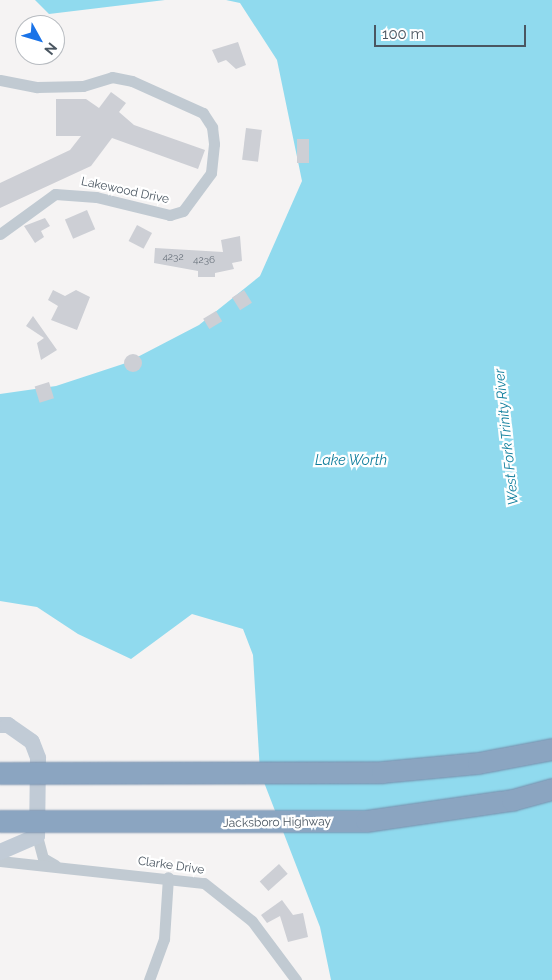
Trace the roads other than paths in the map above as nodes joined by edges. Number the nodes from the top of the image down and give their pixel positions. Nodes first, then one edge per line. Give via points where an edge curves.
1 (0, 80) edge
2 (0, 234) edge
3 (4, 725) edge
4 (552, 749) edge
5 (0, 773) edge
6 (552, 789) edge
7 (0, 821) edge
8 (37, 836) junction
9 (0, 852) edge
10 (0, 861) edge
11 (62, 867) junction
12 (168, 877) junction
13 (149, 980) edge
14 (296, 980) edge

1 - 2 street, Lakewood Drive via 37,87 83,86 112,77 132,81 158,90 208,118 214,144 211,173 183,211 170,215 96,197 55,194
3 - 8 main road via 36,750
4 - 5 highway, bridge via 478,762 382,772
6 - 7 highway, Jacksboro Highway, bridge via 512,800 366,821
8 - 9 main road
8 - 11 street via 43,858
10 - 11 street, Clarke Drive
11 - 12 street, Clarke Drive
12 - 13 street via 164,939
12 - 14 street, Clarke Drive via 204,883 220,893 252,921

